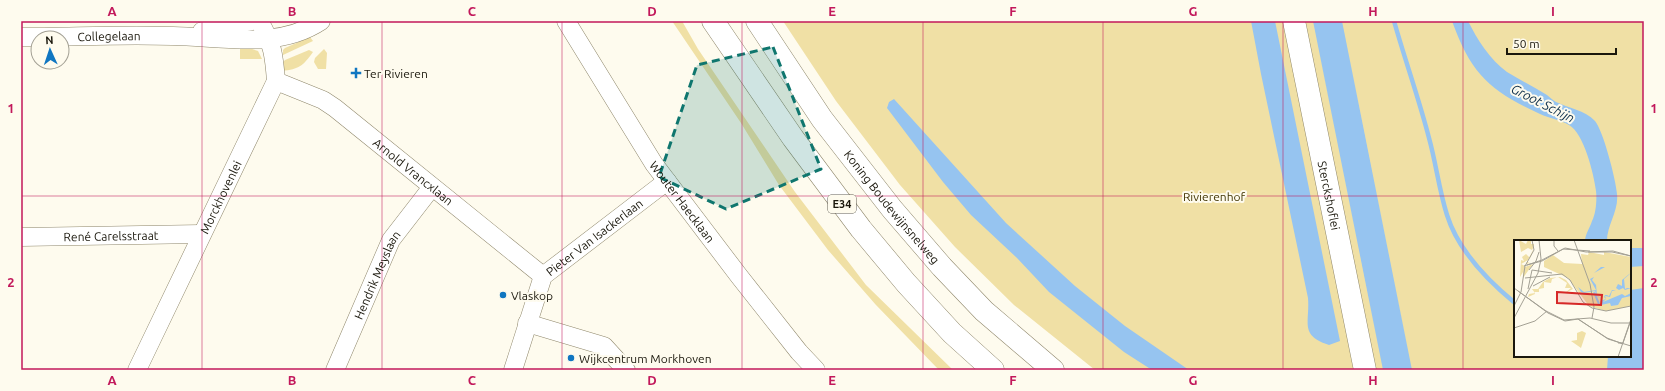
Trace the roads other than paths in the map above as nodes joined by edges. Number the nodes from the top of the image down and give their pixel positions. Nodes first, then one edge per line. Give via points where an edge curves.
1 (252, 21) edge
2 (260, 21) edge
3 (322, 21) edge
4 (566, 21) edge
5 (713, 21) edge
6 (757, 21) edge
7 (1294, 21) edge
8 (174, 36) junction
9 (21, 37) edge
10 (270, 39) junction
11 (276, 81) junction
12 (667, 182) junction
13 (432, 187) junction
14 (201, 234) junction
15 (21, 237) edge
16 (543, 276) junction
17 (527, 322) junction
18 (136, 370) edge
19 (335, 370) edge
20 (513, 370) edge
21 (626, 370) edge
22 (816, 370) edge
23 (993, 370) edge
24 (1053, 370) edge
25 (1365, 370) edge

1 - 8 street, Collegelaan
2 - 10 street, Morckhovenlei
3 - 10 street, Collegelaan via 296,34
4 - 12 street, Wouter Haecklaan
5 - 23 main road, E34 via 793,138 861,229 952,333
6 - 24 main road, Koning Boudewijnsnelweg via 822,119 892,209 984,311
7 - 25 main road, Sterckshoflei
8 - 9 street, Collegelaan
8 - 10 street, Collegelaan via 232,40
10 - 11 street, Morckhovenlei
11 - 13 street, Arnold Vrancxlaan via 323,100 335,108
11 - 14 street, Morckhovenlei
12 - 16 street, Pieter Van Isackerlaan
12 - 22 street, Wouter Haecklaan
13 - 16 street, Arnold Vrancxlaan
13 - 19 street, Hendrik Meyslaan via 391,240
14 - 15 street, René Carelsstraat
14 - 18 street, Morckhovenlei
16 - 17 street, Pieter Van Isackerlaan
17 - 20 street, Pieter Van Isackerlaan
17 - 21 street via 604,346

